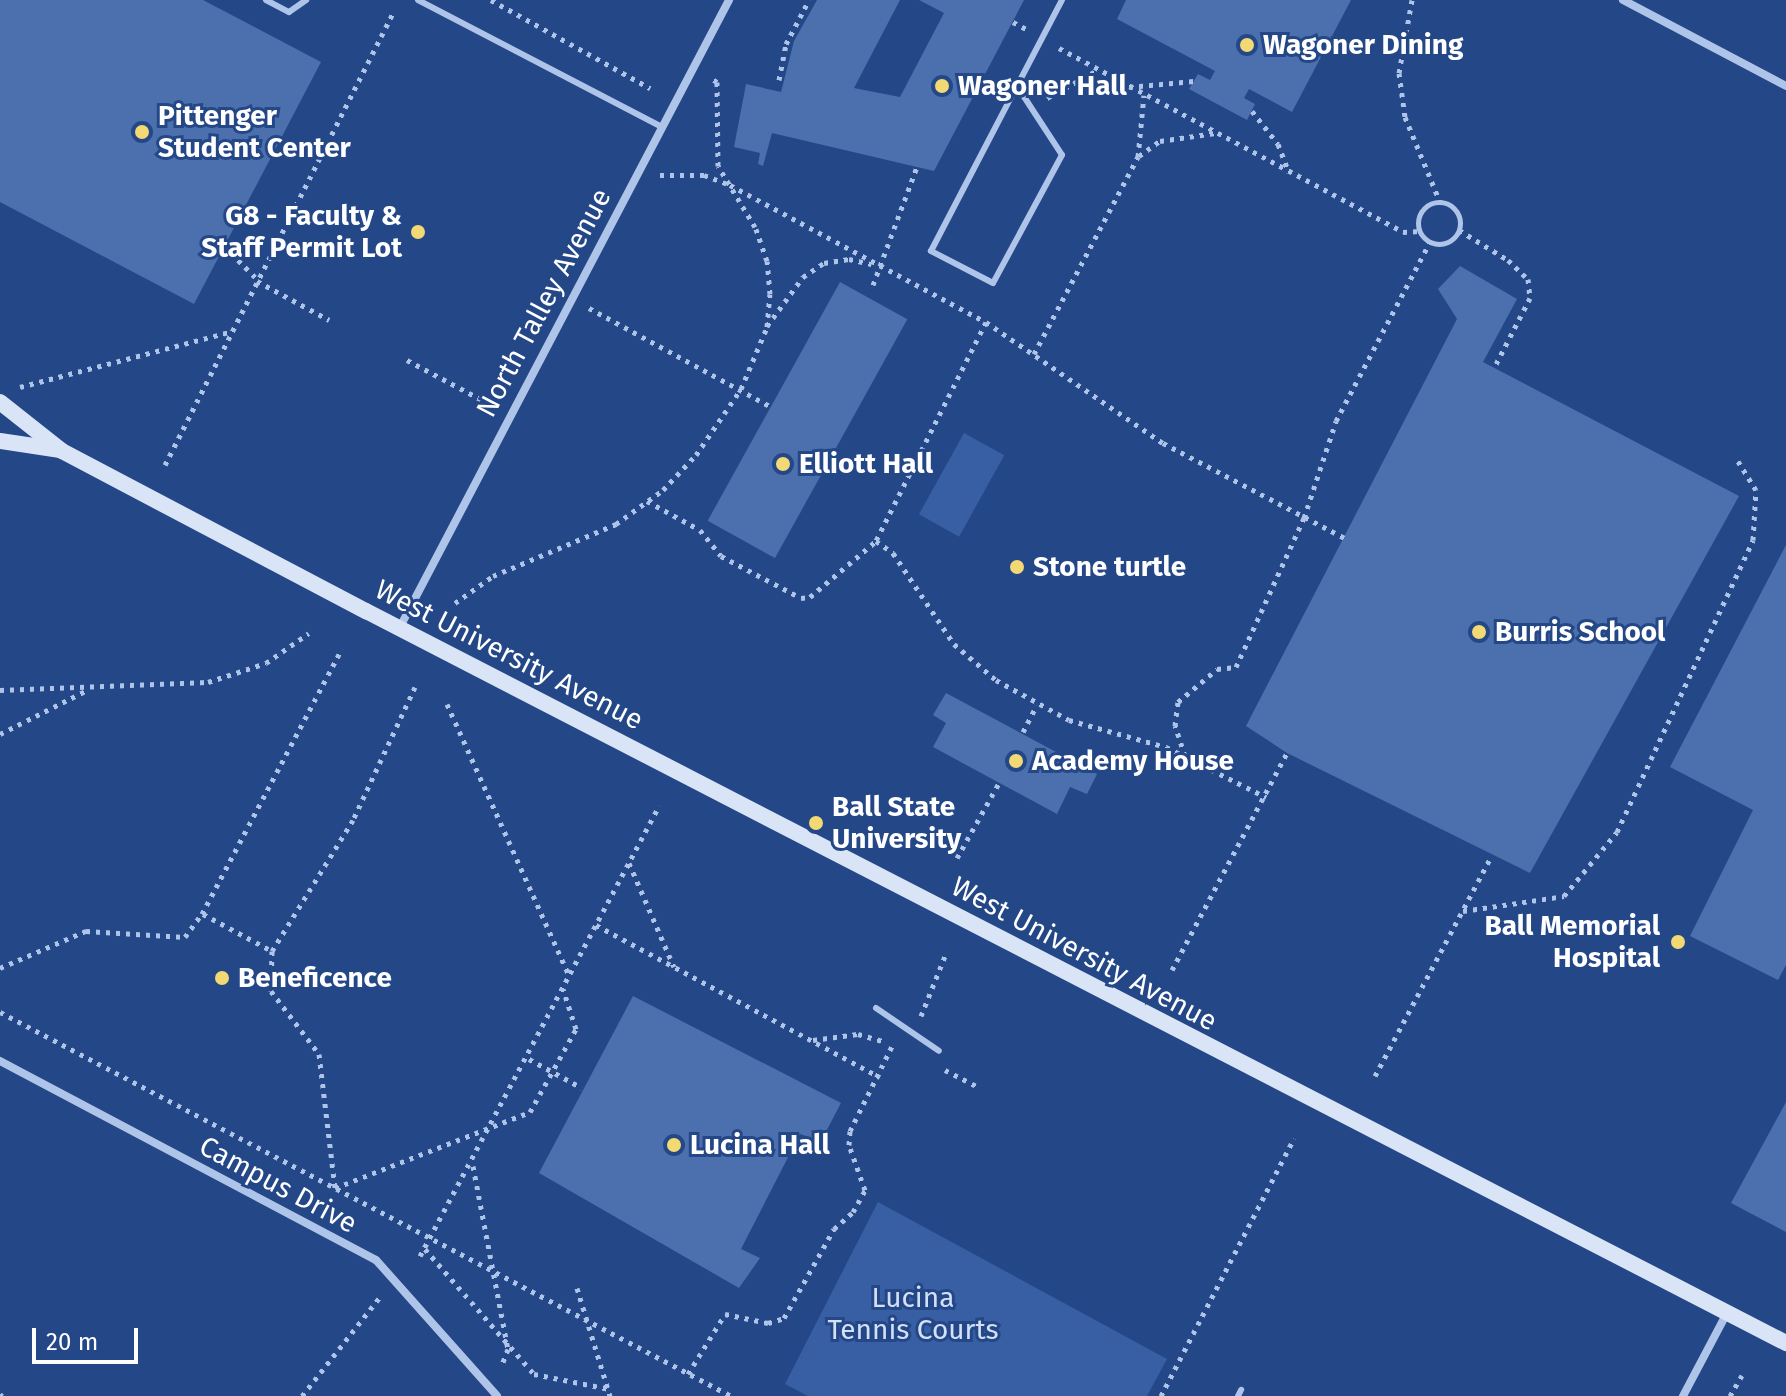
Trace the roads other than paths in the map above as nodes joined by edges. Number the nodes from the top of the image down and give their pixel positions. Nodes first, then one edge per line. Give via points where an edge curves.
1 (266, 0) edge
2 (306, 0) edge
3 (418, 0) edge
4 (729, 0) edge
5 (1062, 0) edge
6 (1623, 0) edge
7 (1017, 86) junction
8 (1786, 86) edge
9 (662, 127) junction
10 (0, 402) edge
11 (0, 441) edge
12 (62, 451) junction
13 (400, 627) junction
14 (876, 1008) dead end
15 (939, 1051) dead end
16 (0, 1061) edge
17 (1727, 1313) junction
18 (1786, 1343) edge
19 (497, 1396) edge
20 (1683, 1396) edge

1 - 2 lane via 289,12
3 - 9 lane
4 - 9 street, North Talley Avenue
5 - 7 lane
6 - 8 street
7 - 7 lane via 931,251 993,283 1062,155
9 - 13 street, North Talley Avenue
10 - 12 street, West University Avenue
11 - 12 street, West University Avenue
12 - 13 street, West University Avenue
13 - 17 street, West University Avenue
14 - 15 lane
16 - 19 street, Campus Drive via 376,1260
17 - 18 street, West University Avenue
17 - 20 street

